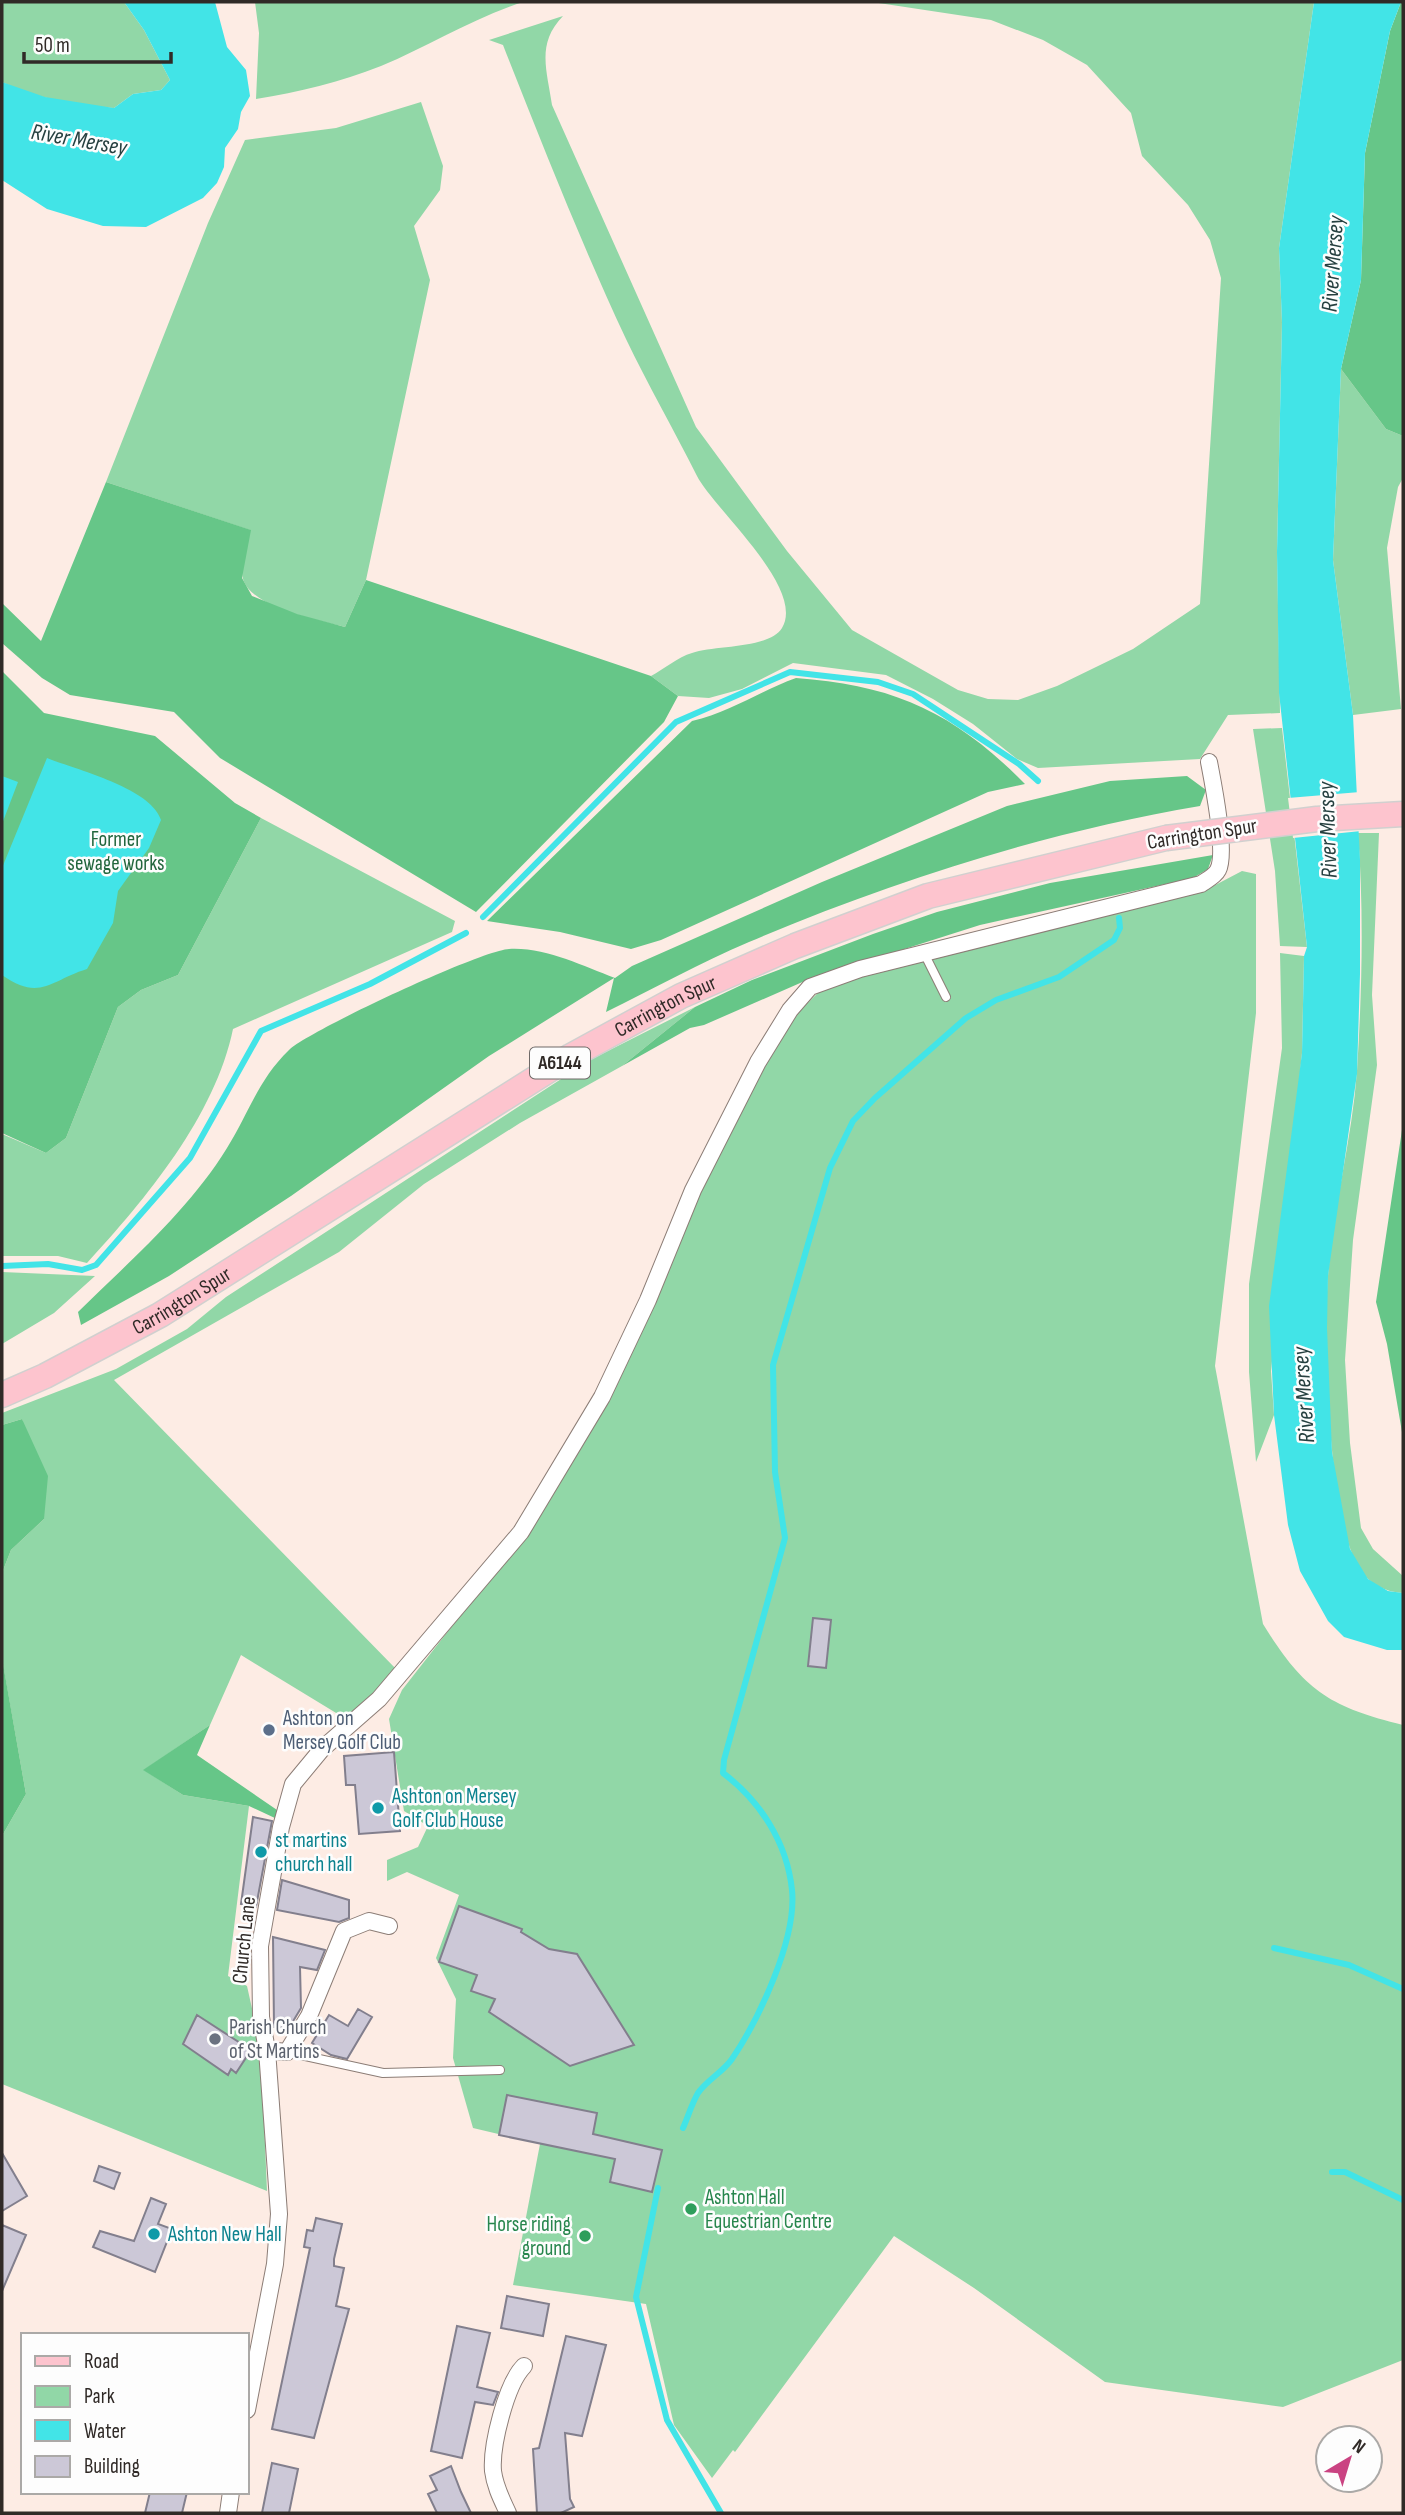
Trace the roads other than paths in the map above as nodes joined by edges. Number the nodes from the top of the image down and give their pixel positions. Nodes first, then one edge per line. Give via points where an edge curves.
1 (1209, 761) dead end
2 (1403, 814) edge
3 (924, 953) junction
4 (946, 997) dead end
5 (2, 1395) edge
6 (389, 1926) dead end
7 (267, 2050) junction
8 (287, 2052) junction
9 (500, 2070) dead end
10 (524, 2366) dead end
11 (248, 2405) edge
12 (231, 2494) edge
13 (228, 2513) edge
14 (508, 2513) edge

1 - 3 street, Church Lane via 1220,844 1219,869 1210,878 1192,887
2 - 5 main road, Carrington Spur / A6144, bridge via 1317,819 1166,838 929,895 795,946 681,996 571,1056 160,1315
3 - 4 lane
3 - 7 street, Church Lane via 810,987 790,1010 697,1181 648,1300 575,1447 521,1532 393,1682 356,1722 322,1749 293,1784 260,1946 261,2017
6 - 8 street via 369,1922 344,1931 309,2016
7 - 8 street
7 - 11 street, Church Lane via 279,2214 275,2264
8 - 9 lane via 383,2073
10 - 14 street via 509,2387 494,2454 495,2481
12 - 13 street

